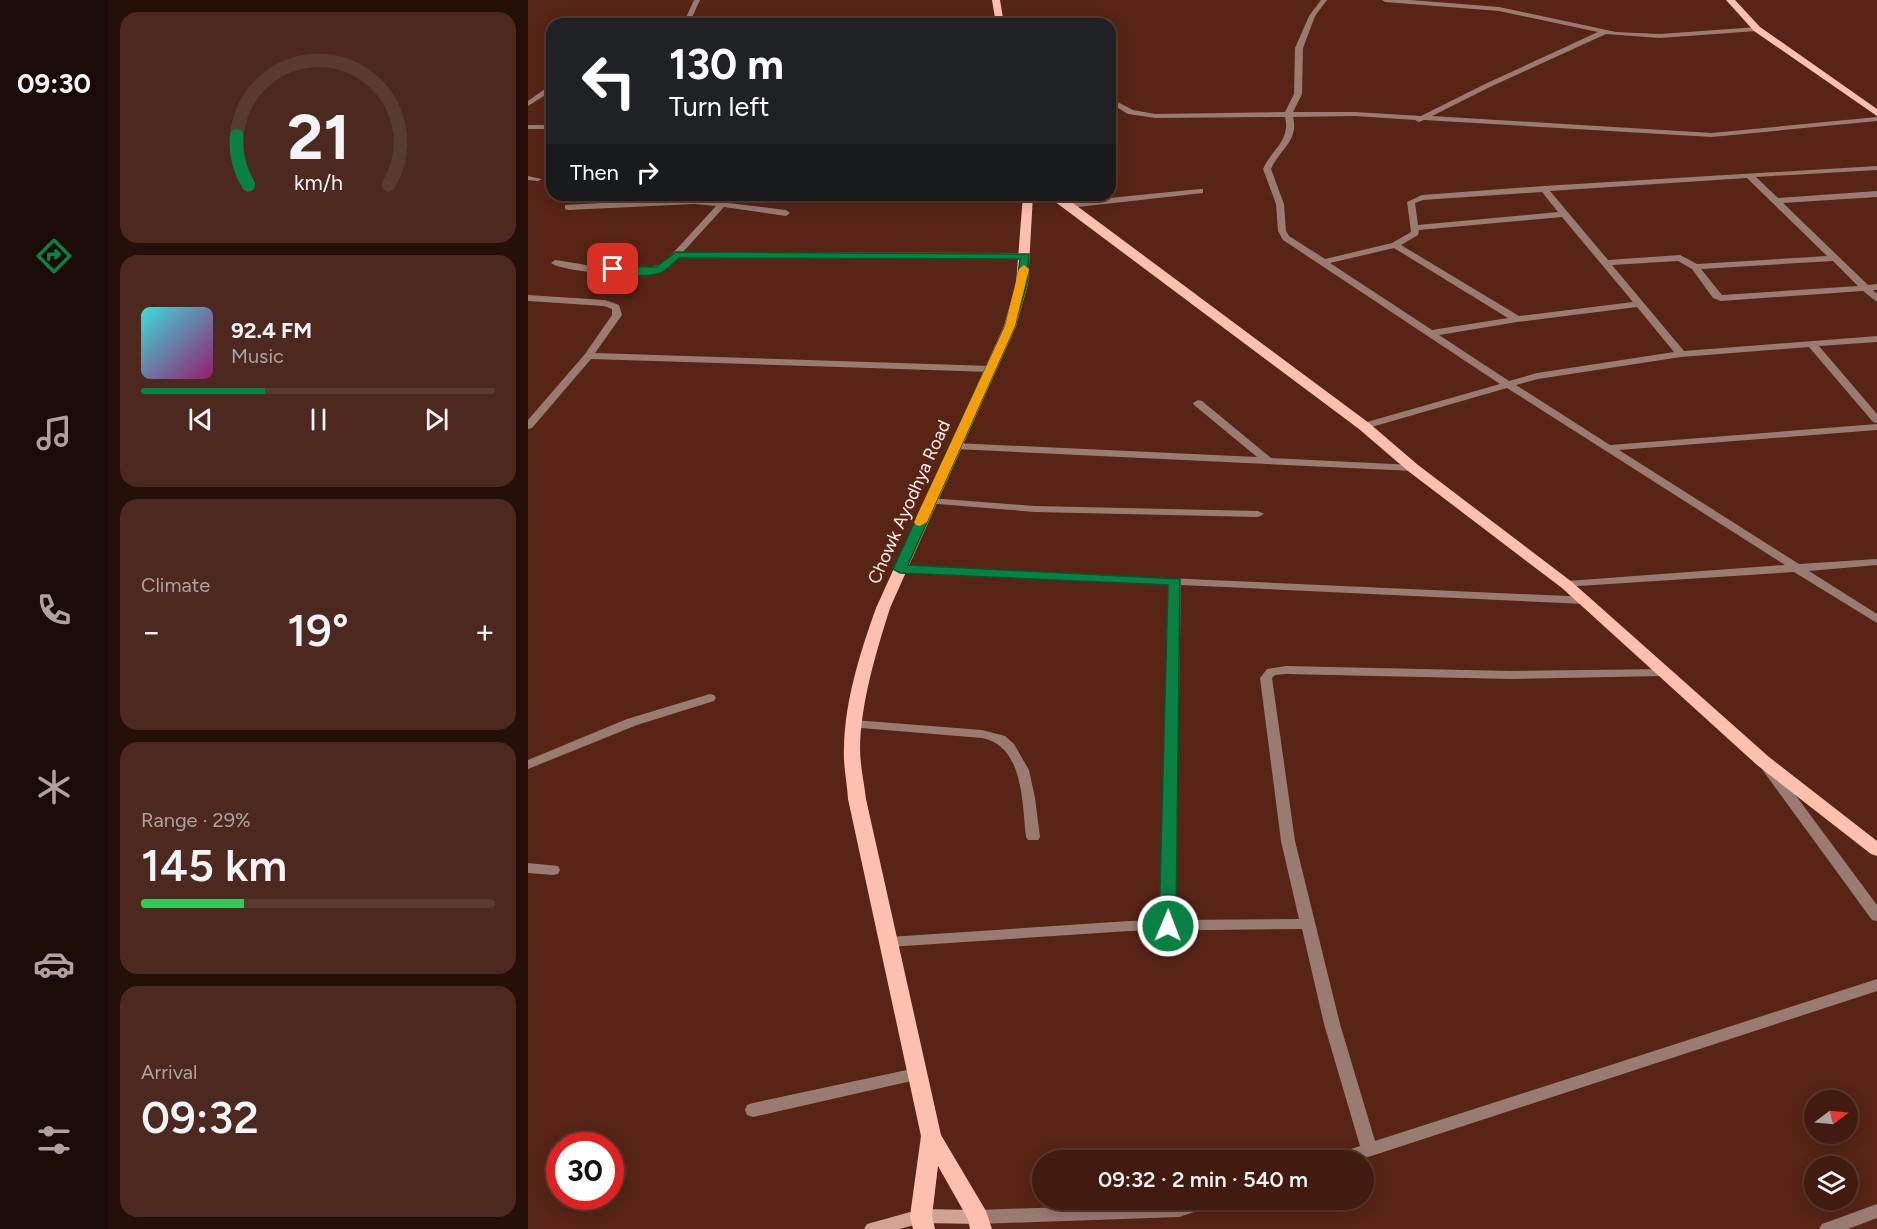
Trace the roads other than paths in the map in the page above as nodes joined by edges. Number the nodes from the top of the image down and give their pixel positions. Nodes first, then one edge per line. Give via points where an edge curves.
1 (697, 0) edge
2 (996, 0) edge
3 (1324, 0) edge
4 (1385, 0) edge
5 (1730, 0) edge
6 (1474, 3) edge
7 (689, 18) edge
8 (999, 18) edge
9 (1757, 29) junction
10 (1604, 32) junction
11 (546, 92) edge
12 (1116, 103) edge
13 (528, 104) edge
14 (1877, 113) edge
15 (1288, 114) junction
16 (1877, 119) edge
17 (1419, 120) junction
18 (528, 127) edge
19 (546, 127) edge
20 (1877, 168) edge
21 (1749, 175) junction
22 (528, 178) edge
23 (538, 179) dead end
24 (1543, 188) junction
25 (1200, 191) dead end
26 (1877, 194) edge
27 (1116, 200) edge
28 (1028, 201) edge
29 (1062, 201) edge
30 (1106, 201) edge
31 (1776, 201) junction
32 (723, 203) junction
33 (1069, 205) junction
34 (568, 207) dead end
35 (786, 213) dead end
36 (1564, 214) junction
37 (1414, 228) junction
38 (1395, 245) junction
39 (676, 255) junction
40 (1025, 256) junction
41 (1834, 258) junction
42 (1325, 262) junction
43 (555, 263) dead end
44 (1604, 263) junction
45 (1695, 267) junction
46 (1877, 287) edge
47 (1866, 288) junction
48 (528, 298) edge
49 (1877, 299) edge
50 (1637, 304) junction
51 (1517, 319) junction
52 (1431, 333) junction
53 (1877, 339) edge
54 (1812, 344) junction
55 (1681, 354) junction
56 (588, 356) junction
57 (991, 369) junction
58 (1509, 385) junction
59 (1198, 403) dead end
60 (1877, 405) edge
61 (1865, 406) junction
62 (1877, 420) edge
63 (528, 426) edge
64 (1364, 426) junction
65 (1877, 427) edge
66 (955, 446) junction
67 (1608, 448) junction
68 (1268, 461) junction
69 (1413, 468) junction
70 (930, 501) junction
71 (1258, 514) dead end
72 (1877, 562) edge
73 (1796, 567) junction
74 (900, 569) junction
75 (1175, 582) junction
76 (1567, 585) junction
77 (1585, 600) junction
78 (1877, 619) edge
79 (1662, 672) junction
80 (710, 698) dead end
81 (854, 724) junction
82 (1763, 761) junction
83 (528, 765) edge
84 (1033, 837) dead end
85 (1877, 850) edge
86 (528, 867) edge
87 (553, 870) dead end
88 (1877, 916) edge
89 (1306, 924) junction
90 (1168, 926) junction
91 (889, 942) junction
92 (1877, 985) edge
93 (916, 1074) junction
94 (753, 1110) dead end
95 (931, 1136) junction
96 (1369, 1150) joint
97 (1179, 1210) edge
98 (1877, 1211) edge
99 (922, 1223) edge
100 (979, 1223) edge
101 (873, 1229) edge
102 (1828, 1229) edge

1 - 7 street
2 - 8 main road
3 - 15 street via 1312,16 1299,48 1298,94
4 - 6 street
5 - 9 main road
6 - 10 street
9 - 10 street via 1660,36
9 - 14 main road
10 - 17 street via 1457,98
11 - 13 street
12 - 15 street via 1142,115
15 - 17 street via 1355,114
15 - 42 street via 1293,127 1291,135 1267,169 1280,204 1281,231
16 - 17 street via 1713,135
18 - 19 street
20 - 21 street
21 - 24 street
21 - 31 street
22 - 23 street
24 - 36 street
24 - 37 street via 1415,200 1411,202
25 - 27 street
26 - 31 street
28 - 40 main road, Chowk Ayodhya Road
29 - 33 main road
30 - 33 street
31 - 41 street
32 - 34 street via 673,201
32 - 35 street
32 - 39 street
33 - 64 main road
36 - 37 street
36 - 44 street
37 - 38 street via 1415,233
38 - 42 street
38 - 51 street
39 - 40 street
39 - 43 street via 668,265 648,272
40 - 57 main road, Chowk Ayodhya Road via 1013,315
41 - 45 street
41 - 47 street
42 - 52 street
44 - 45 street via 1680,258
44 - 50 street
45 - 47 street via 1721,298
46 - 47 street
47 - 49 street
48 - 56 street via 616,307 617,315
50 - 51 street
50 - 55 street
51 - 52 street
52 - 58 street
53 - 54 street
54 - 55 street
54 - 61 street
55 - 58 street via 1537,376
56 - 57 street
56 - 63 street
57 - 66 main road, Chowk Ayodhya Road
58 - 64 street
58 - 67 street
59 - 68 street
60 - 61 street
61 - 62 street
64 - 69 main road
65 - 67 street
66 - 68 street
66 - 70 main road, Chowk Ayodhya Road
67 - 73 street
68 - 69 street
69 - 76 main road
70 - 71 street via 1057,510
70 - 74 main road, Chowk Ayodhya Road
72 - 73 street
73 - 76 street
73 - 78 street
74 - 75 street
74 - 81 main road, Chowk Ayodhya Road via 867,656
75 - 77 street
75 - 90 street
76 - 77 main road
77 - 79 main road
79 - 82 main road
79 - 89 street via 1271,672 1266,678 1286,829
80 - 83 street via 621,726
81 - 84 street via 982,734 1000,739 1015,754
81 - 91 main road, Chowk Ayodhya Road via 852,750 857,799
82 - 85 main road
82 - 88 street
86 - 87 street
89 - 90 street
89 - 96 street
90 - 91 street
91 - 93 main road, Chowk Ayodhya Road
92 - 96 street
93 - 94 street
93 - 95 main road, Chowk Ayodhya Road
95 - 99 main road
95 - 100 main road
97 - 100 street
98 - 102 street
99 - 100 main road
99 - 101 main road

